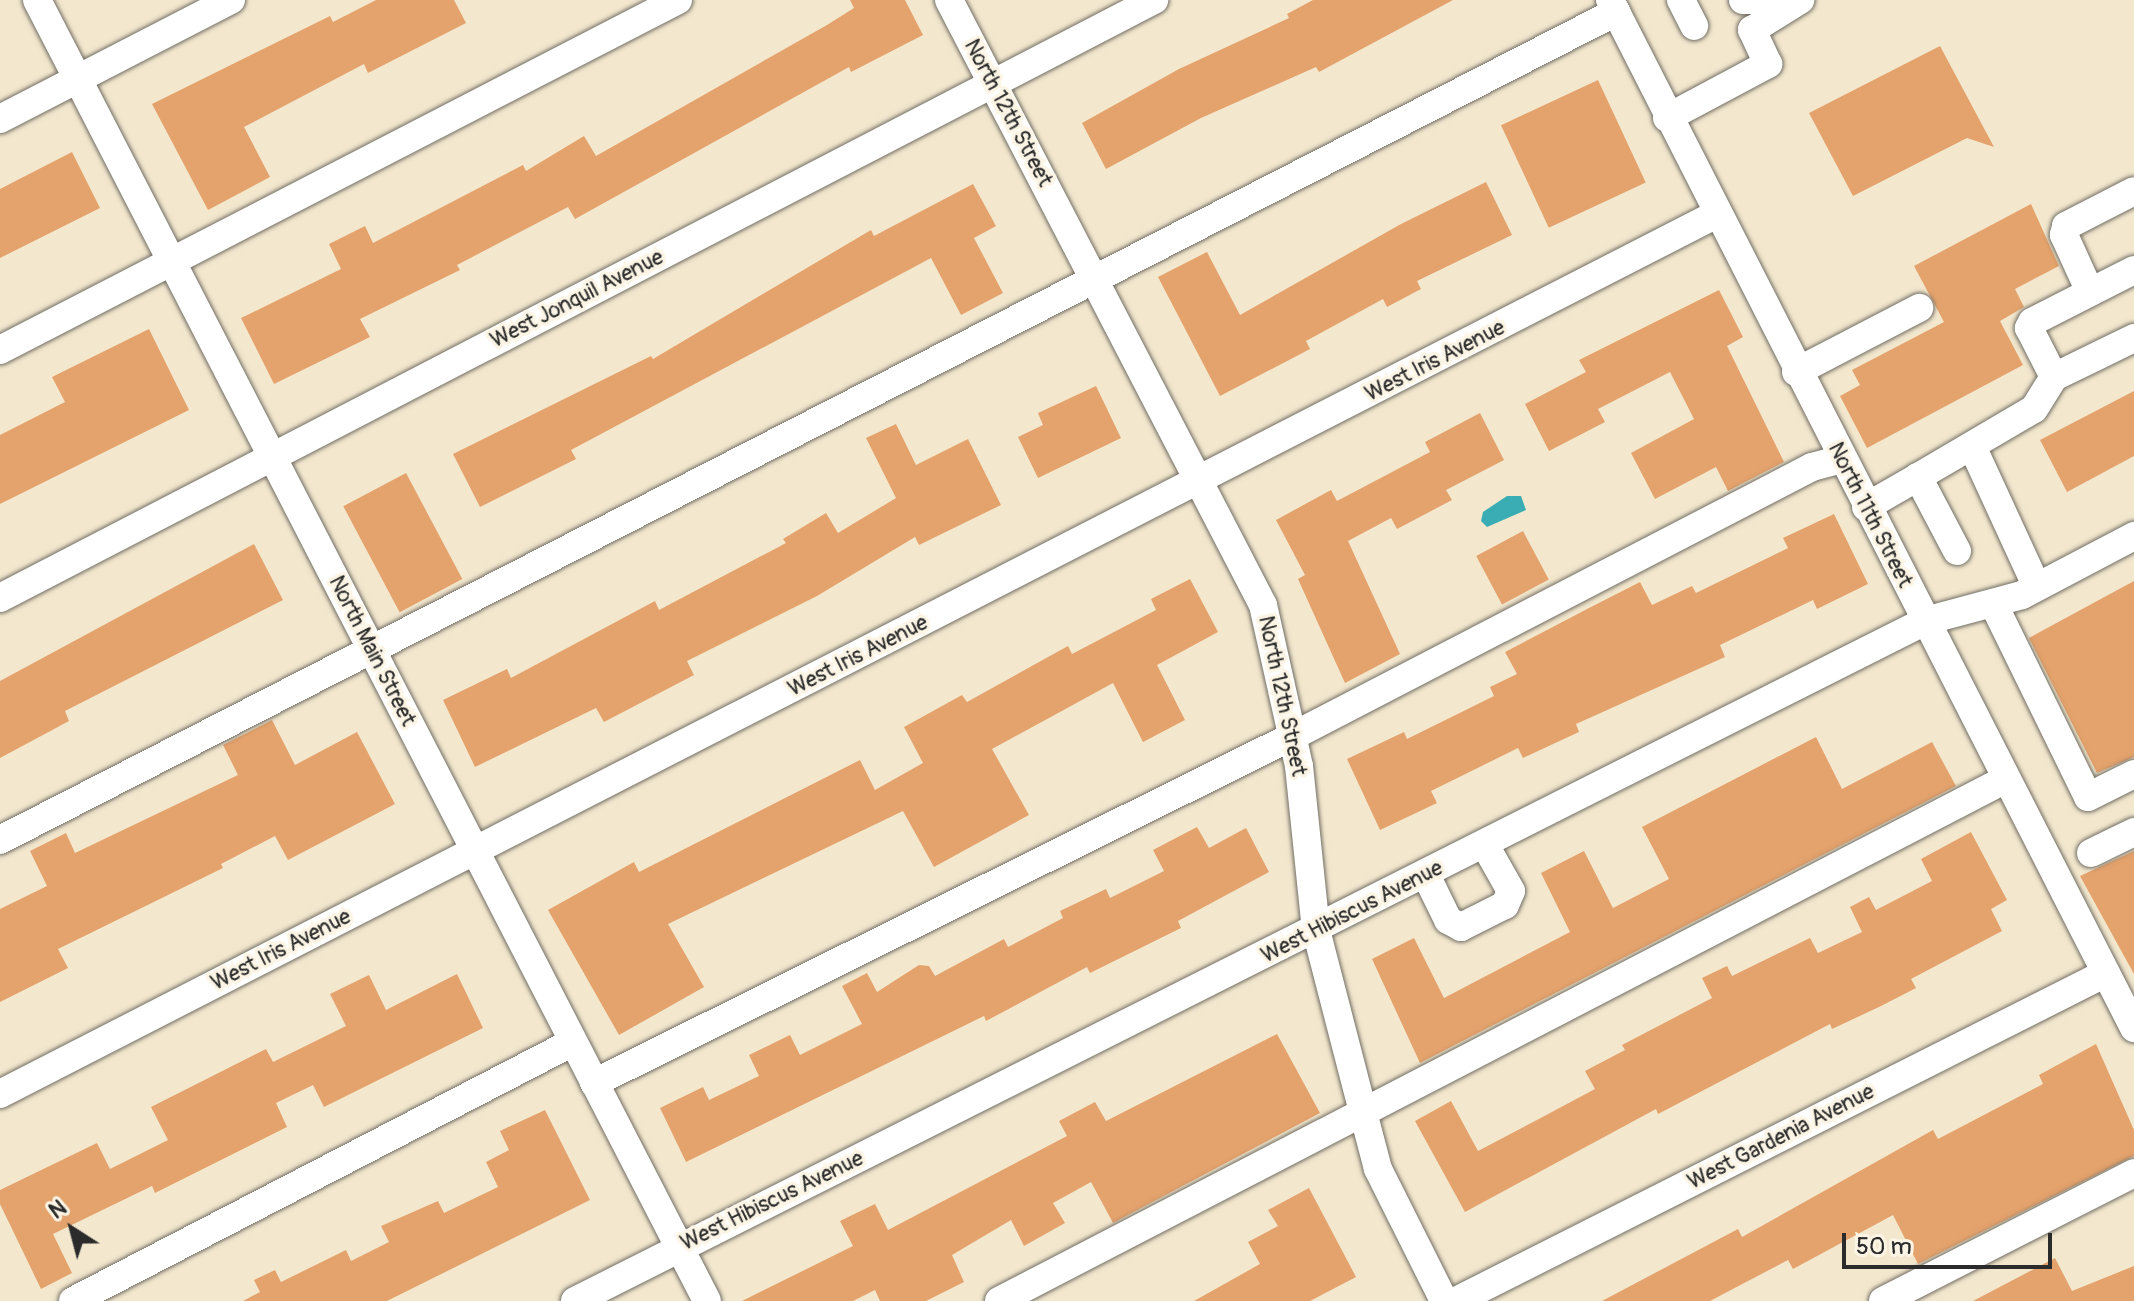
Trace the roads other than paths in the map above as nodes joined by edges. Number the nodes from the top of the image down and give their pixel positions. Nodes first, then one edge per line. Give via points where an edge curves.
1 (37, 0) edge
2 (231, 0) edge
3 (678, 0) edge
4 (949, 0) edge
5 (1154, 0) edge
6 (1681, 0) edge
7 (1743, 0) edge
8 (1763, 0) edge
9 (1800, 0) edge
10 (1613, 6) edge
11 (1694, 26) dead end
12 (78, 79) junction
13 (992, 83) junction
14 (1667, 118) junction
15 (0, 119) edge
16 (2134, 191) edge
17 (1715, 215) junction
18 (171, 262) junction
19 (2134, 270) edge
20 (1094, 279) junction
21 (2090, 292) junction
22 (1919, 308) dead end
23 (2134, 338) edge
24 (0, 350) edge
25 (1796, 372) junction
26 (2054, 377) junction
27 (1972, 446) junction
28 (272, 457) junction
29 (1841, 459) junction
30 (1918, 477) junction
31 (1200, 482) junction
32 (1866, 507) junction
33 (2134, 536) edge
34 (1957, 551) dead end
35 (2037, 587) junction
36 (0, 598) edge
37 (1993, 603) junction
38 (1925, 621) junction
39 (371, 650) junction
40 (1293, 736) junction
41 (2134, 774) edge
42 (2006, 779) junction
43 (2134, 832) edge
44 (0, 840) edge
45 (1485, 845) junction
46 (475, 851) junction
47 (2091, 853) dead end
48 (1426, 875) junction
49 (1316, 930) junction
50 (2106, 973) junction
51 (2134, 1028) edge
52 (573, 1042) junction
53 (594, 1083) junction
54 (0, 1094) edge
55 (1363, 1112) junction
56 (2134, 1173) edge
57 (679, 1247) junction
58 (73, 1301) edge
59 (575, 1301) edge
60 (707, 1301) edge
61 (999, 1301) edge
62 (1444, 1301) edge
63 (1456, 1301) edge
64 (1883, 1301) edge

1 - 12 street, North Main Street
2 - 12 street
3 - 18 street
4 - 13 street, North 12th Street
5 - 13 street, West Jonquil Avenue
6 - 11 street
7 - 8 street
9 - 14 street via 1752,30 1768,64
10 - 14 street, North 11th Street
10 - 20 street
12 - 15 street
12 - 18 street, North Main Street
13 - 20 street, North 12th Street
13 - 28 street, West Jonquil Avenue
14 - 17 street, North 11th Street
16 - 21 street via 2066,226 2064,235
17 - 25 street, North 11th Street
17 - 31 street, West Iris Avenue
18 - 24 street
18 - 28 street, North Main Street
19 - 21 street
20 - 31 street, North 12th Street
20 - 39 street
21 - 26 street via 2029,328
22 - 25 street
23 - 26 street
25 - 29 street, North 11th Street
26 - 27 street via 2034,409
27 - 30 street
27 - 35 street
28 - 36 street, West Jonquil Avenue
28 - 39 street, North Main Street
29 - 32 street, North 11th Street
29 - 40 street via 1812,467
30 - 32 street
30 - 34 street
31 - 40 street, North 12th Street via 1263,605
31 - 46 street, West Iris Avenue
32 - 38 street, North 11th Street
33 - 35 street, West Hibiscus Avenue
35 - 37 street, West Hibiscus Avenue
37 - 38 street, West Hibiscus Avenue
37 - 41 street via 2088,797
38 - 42 street, North 11th Street
38 - 45 street, West Hibiscus Avenue
39 - 44 street
39 - 46 street, North Main Street
40 - 49 street, North 12th Street
40 - 53 street
42 - 50 street, North 11th Street
42 - 55 street
43 - 47 street
45 - 48 street, West Hibiscus Avenue
45 - 48 street via 1511,891 1505,905 1461,927 1448,920
46 - 52 street, North Main Street
46 - 54 street, West Iris Avenue
48 - 49 street, West Hibiscus Avenue
49 - 55 street, North 12th Street
49 - 57 street, West Hibiscus Avenue
50 - 51 street, North 11th Street
50 - 63 street, West Gardenia Avenue
52 - 53 street, North Main Street
52 - 58 street
53 - 57 street, North Main Street
55 - 61 street
55 - 62 street, North 12th Street via 1378,1169
56 - 64 street
57 - 59 street, West Hibiscus Avenue
57 - 60 street, North Main Street

